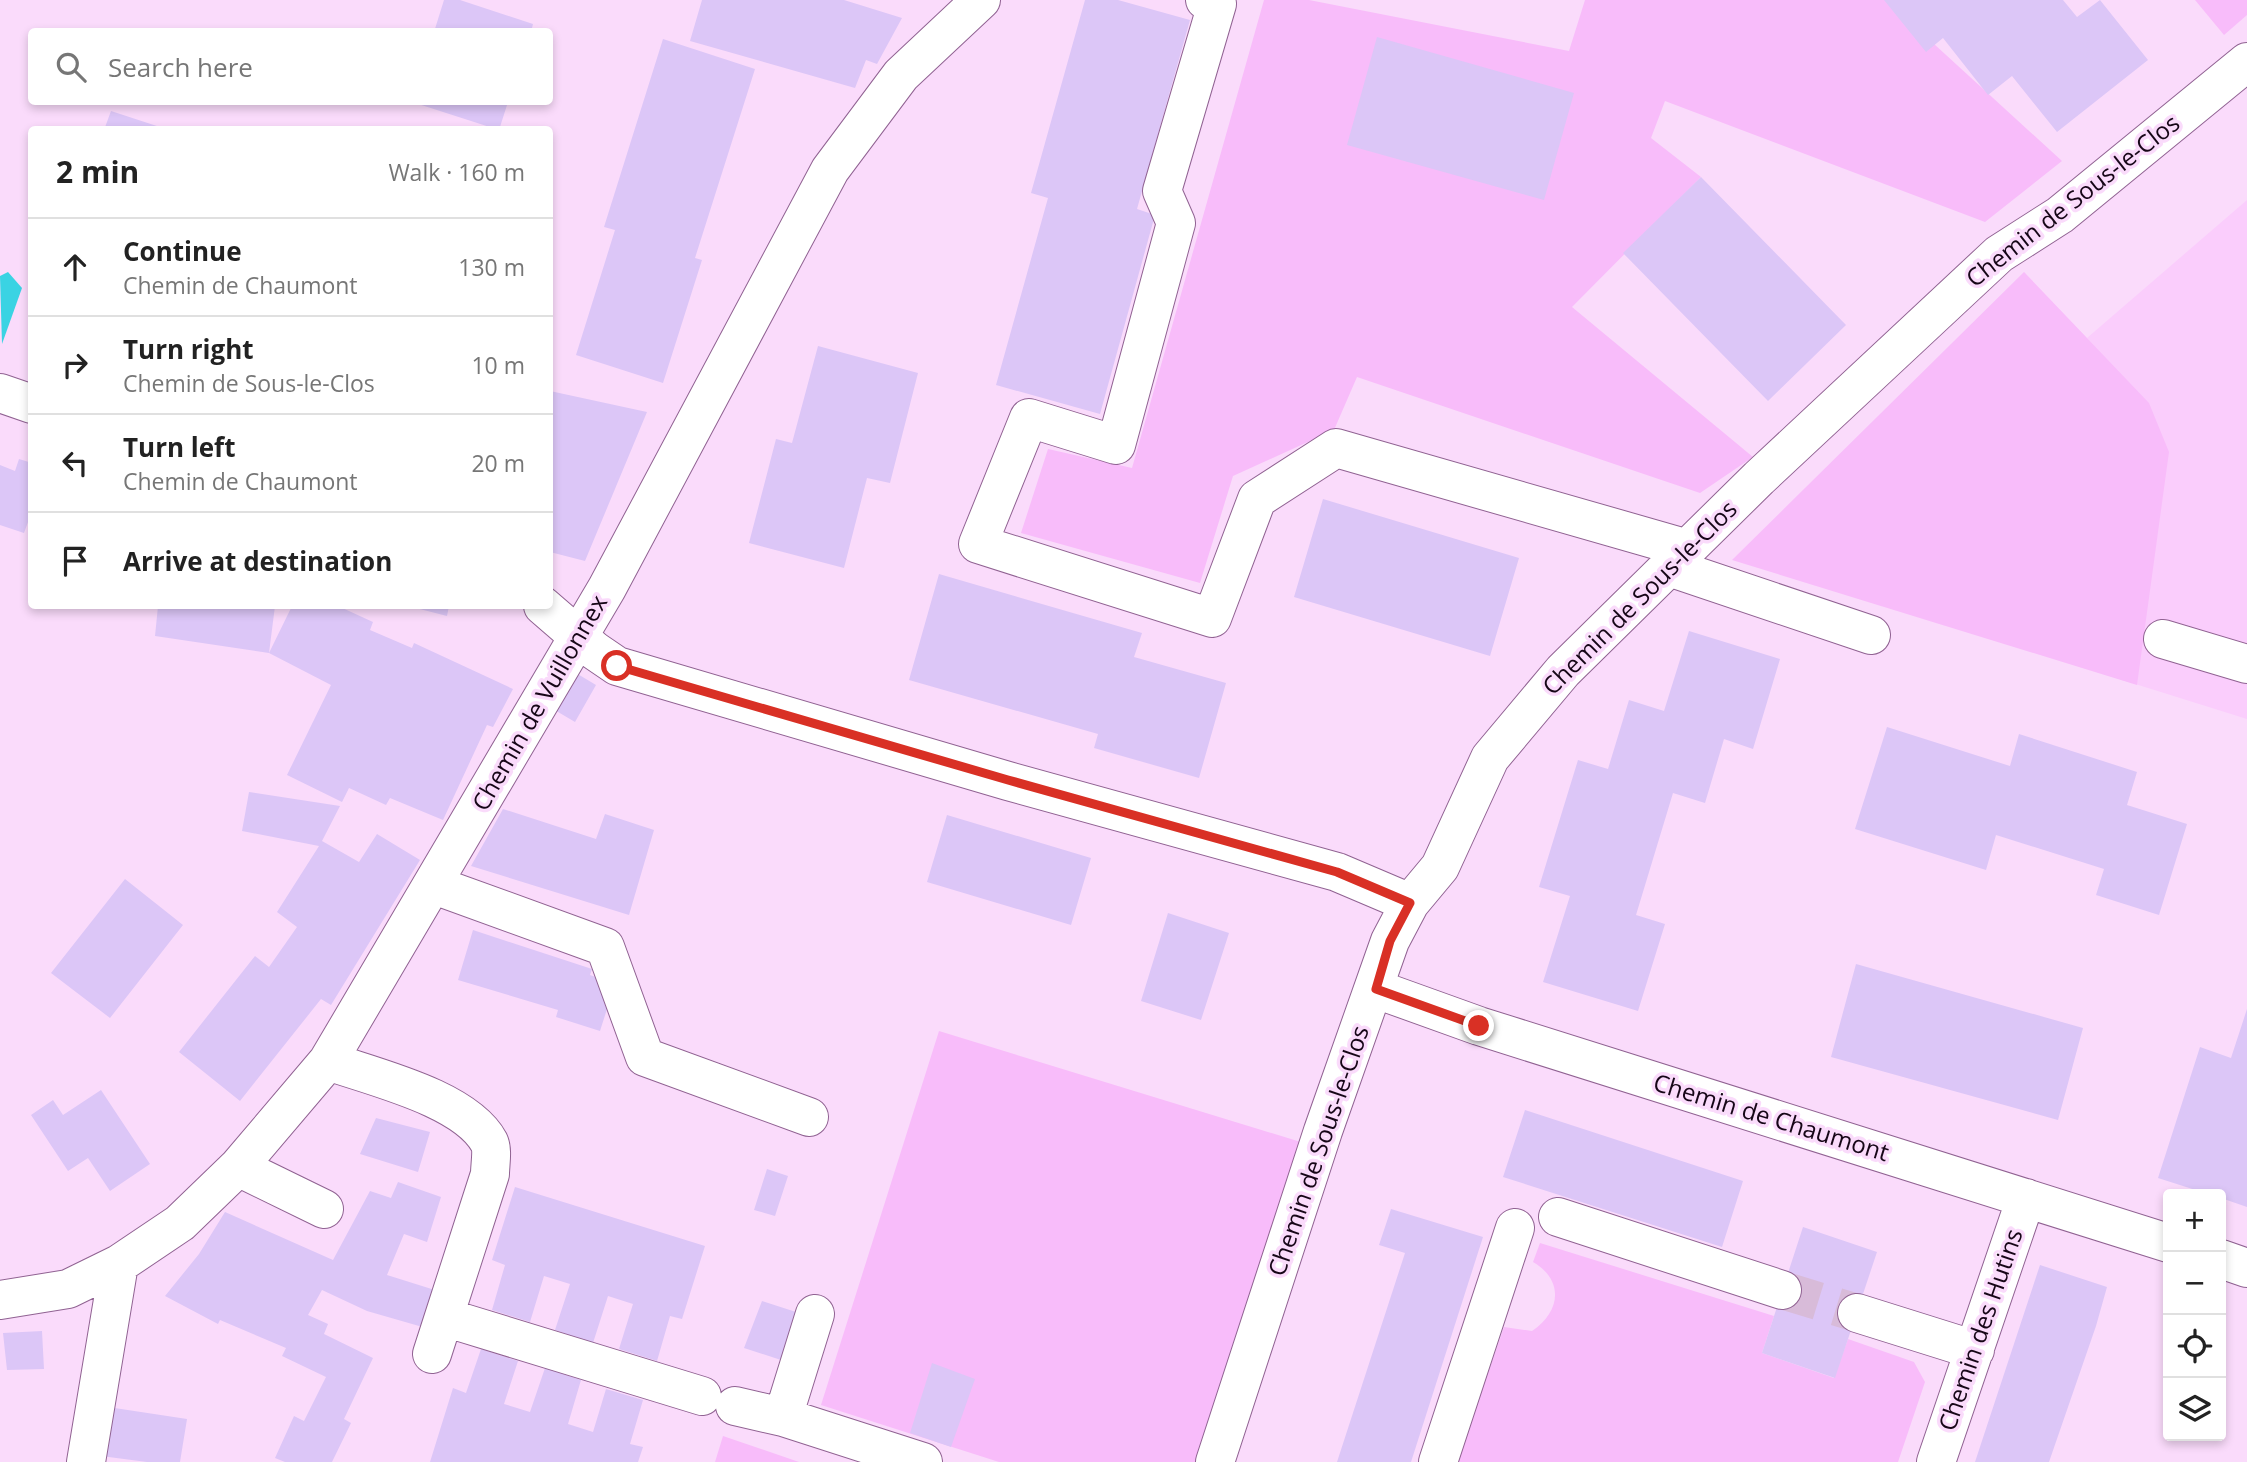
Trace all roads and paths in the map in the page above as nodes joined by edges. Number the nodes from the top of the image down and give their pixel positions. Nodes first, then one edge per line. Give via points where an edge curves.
1 (978, 0) edge
2 (1205, 0) edge
3 (2247, 62) edge
4 (0, 393) edge
5 (28, 403) edge
6 (1678, 558) junction
7 (546, 609) edge
8 (1871, 635) dead end
9 (578, 636) junction
10 (2163, 639) dead end
11 (2247, 664) edge
12 (434, 885) junction
13 (1410, 903) junction
14 (1376, 989) junction
15 (328, 1060) junction
16 (809, 1117) dead end
17 (238, 1167) junction
18 (2026, 1198) junction
19 (324, 1209) dead end
20 (1558, 1217) dead end
21 (1515, 1228) dead end
22 (2163, 1240) edge
23 (2226, 1261) edge
24 (119, 1264) junction
25 (2247, 1268) edge
26 (1782, 1290) tunnel mouth
27 (0, 1300) edge
28 (1857, 1313) tunnel mouth
29 (815, 1314) dead end
30 (444, 1317) junction
31 (1975, 1350) junction
32 (432, 1354) dead end
33 (783, 1418) junction
34 (86, 1462) edge
35 (923, 1462) edge
36 (1215, 1462) edge
37 (1438, 1462) edge
38 (1936, 1462) edge

1 - 9 street, Chemin de Vuillonnex via 901,75 830,170
2 - 6 street via 1217,4 1162,191 1177,223 1116,444 1029,418 978,544 1212,618 1257,499 1336,448
3 - 6 street, Chemin de Sous-le-Clos via 2060,215 1999,254
4 - 5 street
6 - 8 street
6 - 13 street, Chemin de Sous-le-Clos via 1563,671 1490,758 1440,867
7 - 9 street
9 - 12 street, Chemin de Vuillonnex
9 - 13 street via 617,666 654,678 1337,872
10 - 11 street
12 - 15 street, Chemin de Vuillonnex
12 - 16 street via 605,947 645,1057
13 - 14 street, Chemin de Sous-le-Clos via 1390,941
14 - 18 street, Chemin de Chaumont via 1479,1026
14 - 36 street, Chemin de Sous-le-Clos via 1323,1131
15 - 17 street, Chemin de Vuillonnex
15 - 30 street via 443,1103 471,1120 490,1144 490,1174
17 - 19 street
17 - 24 street, Chemin de Vuillonnex via 180,1223
18 - 22 street, Chemin de Chaumont
18 - 31 street, Chemin des Hutins
20 - 26 street
21 - 37 street
23 - 25 street
24 - 27 street, Chemin de Vuillonnex via 68,1289
24 - 34 street
28 - 31 street
29 - 33 street
30 - 32 street
30 - 33 street
31 - 38 street, Chemin des Hutins
33 - 35 street

